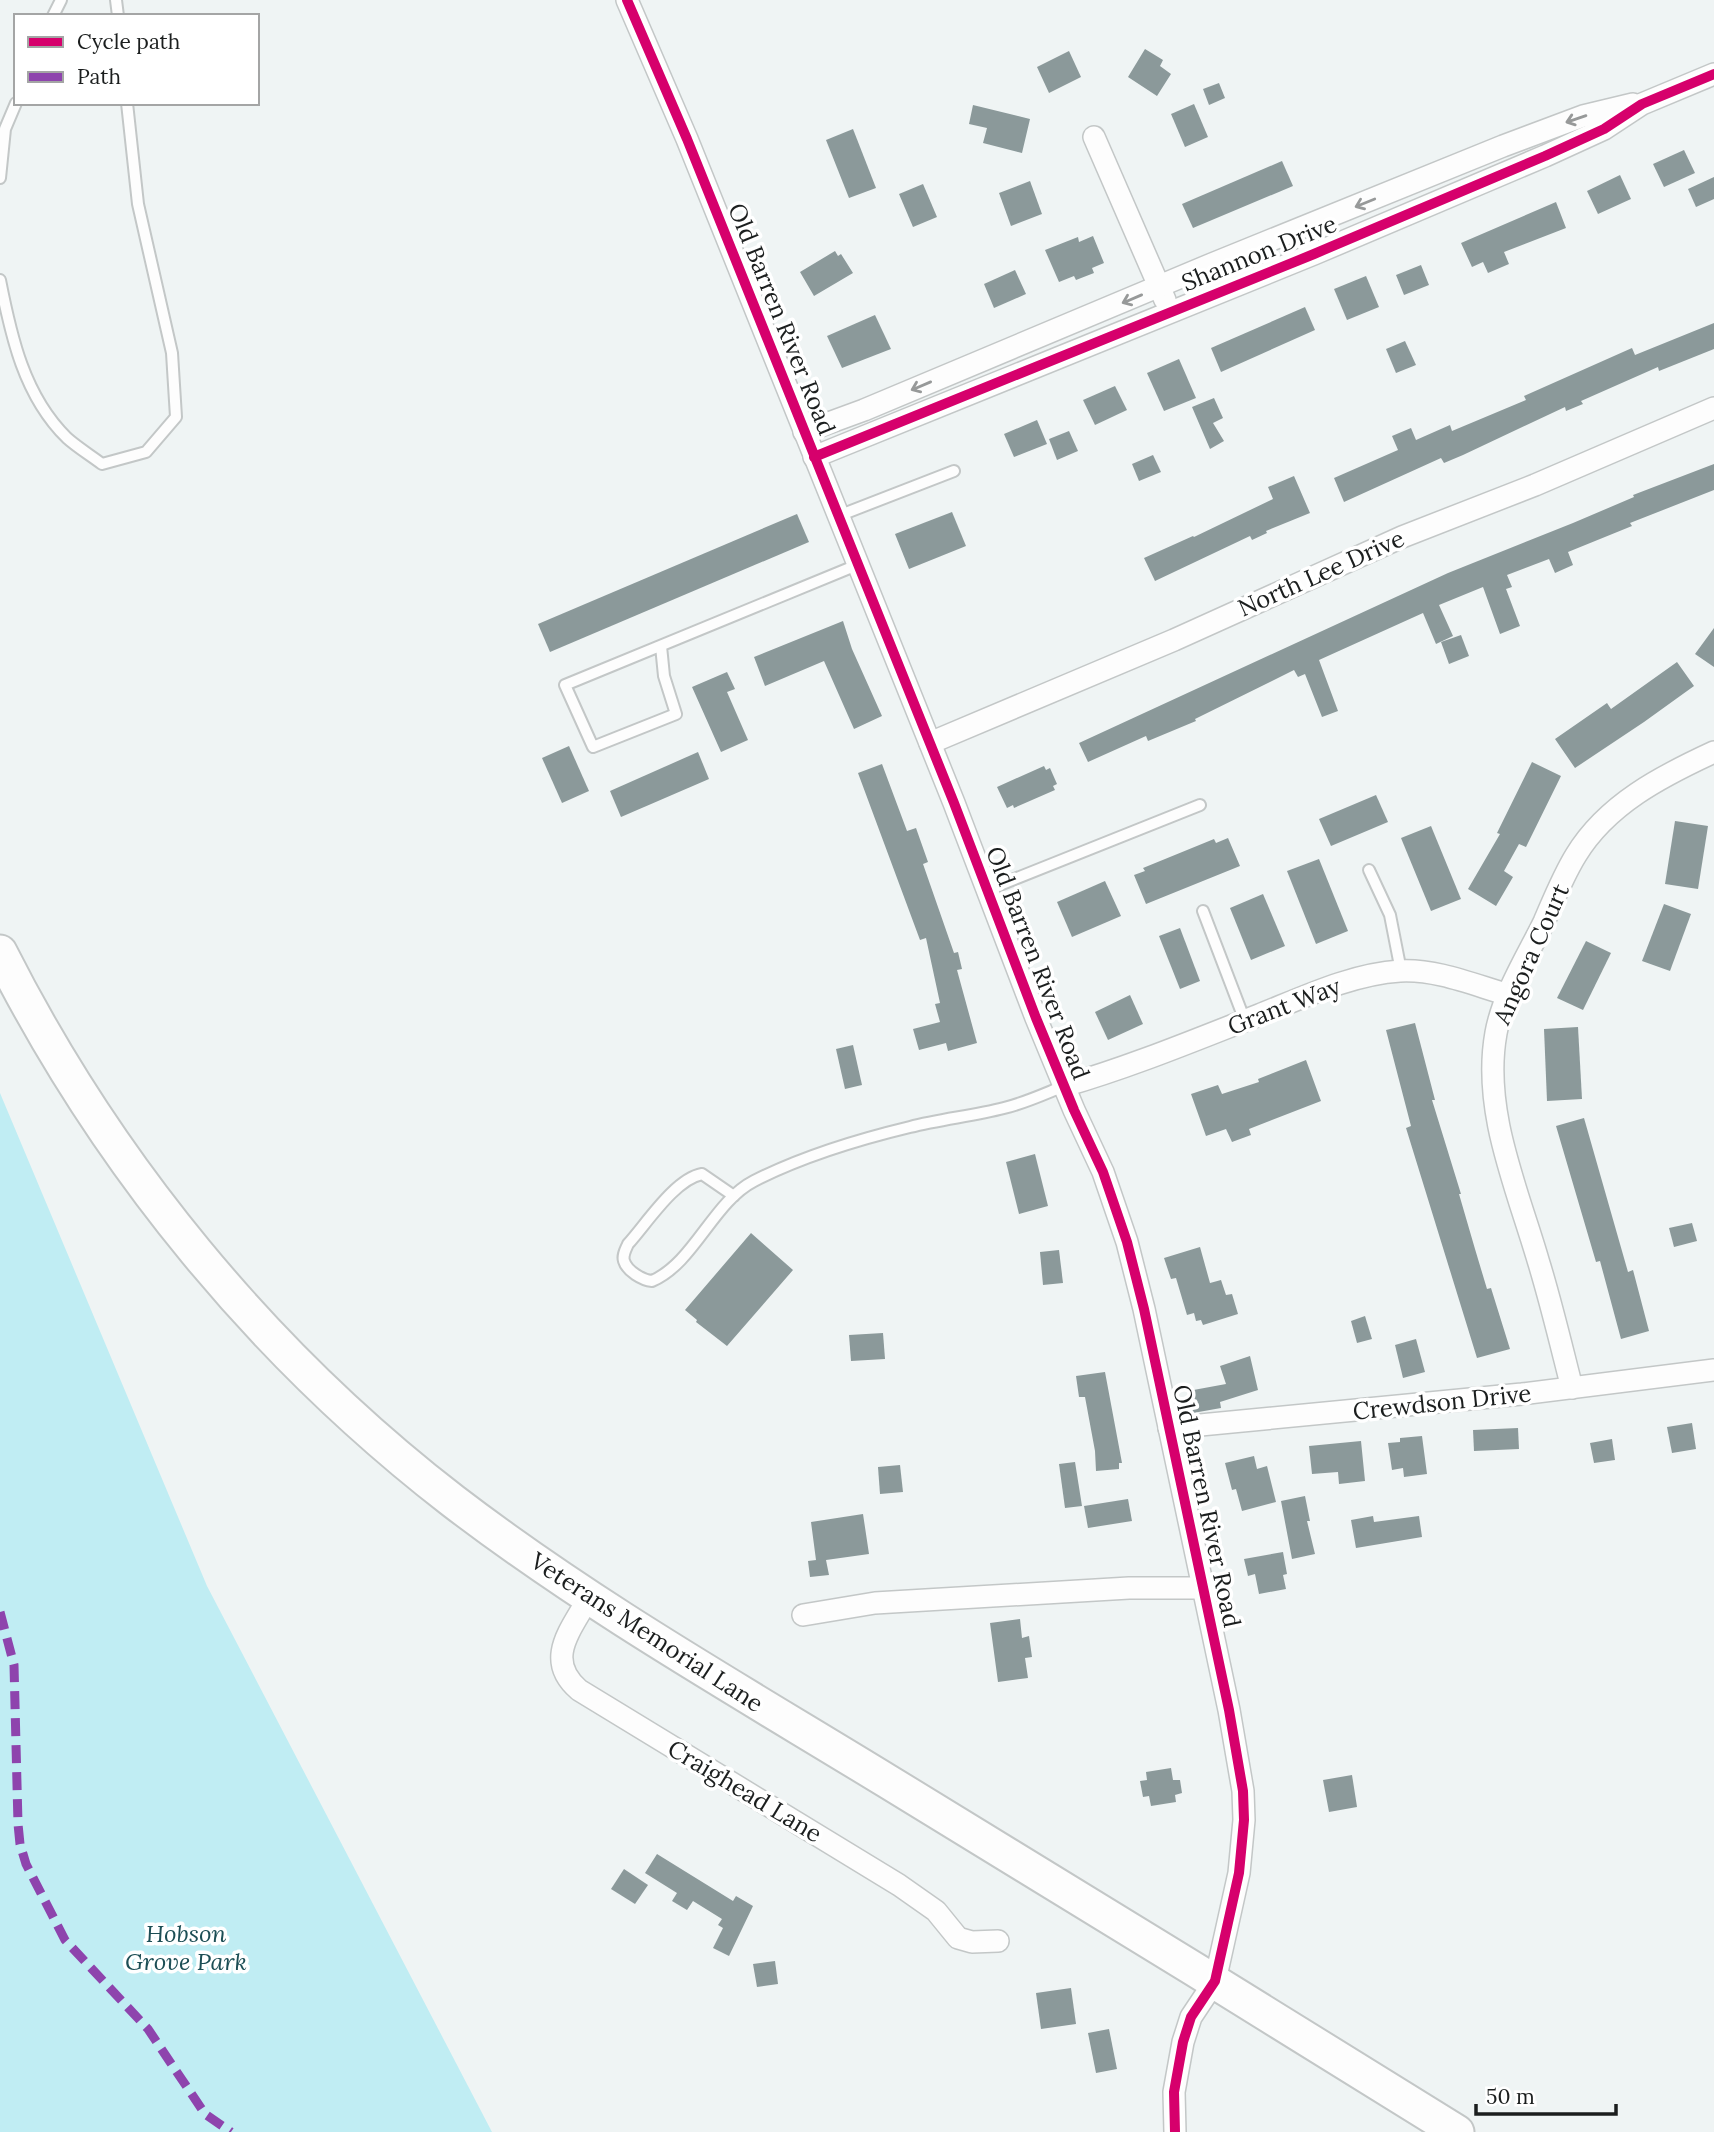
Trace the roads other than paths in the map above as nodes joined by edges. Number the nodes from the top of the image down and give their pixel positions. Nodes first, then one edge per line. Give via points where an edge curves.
1 (626, 0) edge
2 (1714, 74) edge
3 (1642, 104) junction
4 (15, 105) edge
5 (127, 105) edge
6 (1094, 137) dead end
7 (0, 178) edge
8 (1405, 187) junction
9 (1414, 211) junction
10 (0, 280) edge
11 (1160, 287) junction
12 (1170, 312) junction
13 (983, 361) junction
14 (993, 384) junction
15 (1714, 408) edge
16 (804, 432) junction
17 (814, 457) junction
18 (954, 471) dead end
19 (838, 516) junction
20 (857, 565) junction
21 (661, 646) junction
22 (930, 743) junction
23 (1714, 752) edge
24 (1200, 805) dead end
25 (1368, 870) dead end
26 (987, 890) junction
27 (1203, 911) dead end
28 (0, 953) edge
29 (1401, 971) junction
30 (1509, 995) junction
31 (1245, 1021) junction
32 (1064, 1086) junction
33 (734, 1196) junction
34 (1714, 1370) edge
35 (1572, 1388) junction
36 (1169, 1429) junction
37 (1202, 1588) junction
38 (589, 1597) junction
39 (803, 1615) dead end
40 (998, 1941) dead end
41 (1215, 1981) junction
42 (1175, 2132) edge
43 (1457, 2132) edge

1 - 16 street, Old Barren River Road
2 - 3 street, Shannon Drive
3 -> 8 street, Shannon Drive via 1583,116
3 - 9 street, Shannon Drive via 1604,129
4 - 7 lane via 5,129
5 - 10 lane via 138,204 172,353 176,418 146,452 102,464 66,437 36,399 10,335
6 - 11 street
8 - 9 street
8 -> 11 street, Shannon Drive
9 - 12 street, Shannon Drive
11 - 12 street
11 -> 13 street, Shannon Drive
12 - 14 street, Shannon Drive
13 - 14 street
13 -> 16 street, Shannon Drive
14 - 17 street, Shannon Drive
15 - 22 street, North Lee Drive via 1402,537
16 - 17 street, Old Barren River Road
17 - 19 street, Old Barren River Road
18 - 19 lane
19 - 20 street, Old Barren River Road
20 - 21 lane
20 - 22 street, Old Barren River Road
21 - 21 lane via 565,685 593,747 676,714 664,676
22 - 26 street, Old Barren River Road
23 - 30 street, Angora Court via 1633,795 1592,833 1564,877
24 - 26 lane
25 - 29 lane via 1390,915
26 - 32 street, Old Barren River Road
27 - 31 lane
28 - 38 main road, Veterans Memorial Lane via 102,1127 182,1234 255,1320 400,1458
29 - 30 street, Grant Way via 1445,976
29 - 31 street, Grant Way via 1339,984
30 - 35 street, Angora Court via 1493,1053 1495,1101
31 - 32 street, Grant Way
32 - 33 lane via 1003,1109 909,1127 803,1158 750,1183
32 - 36 street, Old Barren River Road via 1123,1229
33 - 33 lane via 659,1278 646,1281 628,1268 623,1254 628,1244 692,1176 702,1174
34 - 35 street, Crewdson Drive
35 - 36 street, Crewdson Drive
36 - 37 street, Old Barren River Road
37 - 39 street via 1129,1588 875,1604
37 - 41 street, Old Barren River Road via 1239,1759 1244,1820 1239,1873
38 - 40 street, Craighead Lane via 560,1655 564,1674 579,1690 917,1896 957,1938
38 - 41 main road, Veterans Memorial Lane
41 - 42 street via 1191,2017 1183,2042 1174,2092
41 - 43 main road, Veterans Memorial Lane

